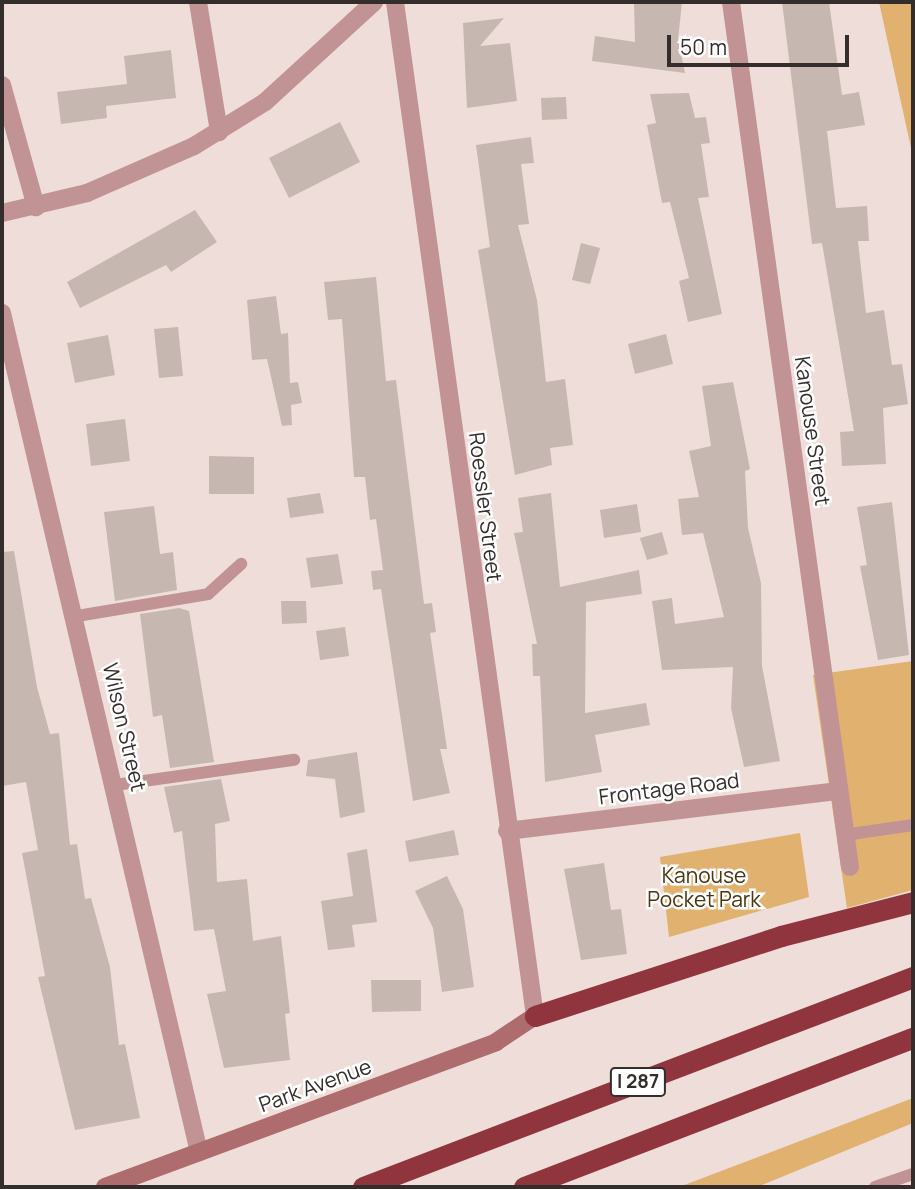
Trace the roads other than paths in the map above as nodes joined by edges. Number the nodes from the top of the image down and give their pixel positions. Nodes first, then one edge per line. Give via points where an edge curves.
1 (198, 2) edge
2 (374, 2) edge
3 (395, 2) edge
4 (731, 2) edge
5 (2, 85) edge
6 (219, 132) junction
7 (36, 207) junction
8 (2, 213) edge
9 (2, 313) edge
10 (241, 564) dead end
11 (76, 616) junction
12 (294, 760) dead end
13 (115, 785) junction
14 (837, 791) junction
15 (913, 825) edge
16 (507, 831) junction
17 (844, 835) junction
18 (849, 867) dead end
19 (913, 902) edge
20 (913, 977) edge
21 (535, 1016) junction
22 (913, 1038) edge
23 (199, 1152) junction
24 (913, 1174) edge
25 (105, 1187) edge
26 (363, 1187) edge
27 (524, 1187) edge
28 (875, 1187) edge

1 - 6 street
2 - 6 street via 265,102
3 - 16 street, Roessler Street
4 - 14 street, Kanouse Street
5 - 7 street
6 - 7 street via 149,169
7 - 8 street
9 - 11 street, Wilson Street
10 - 11 lane via 208,594
11 - 13 street, Wilson Street
12 - 13 lane
13 - 23 street, Wilson Street
14 - 16 street, Frontage Road
14 - 17 street, Kanouse Street
15 - 17 lane
16 - 21 street, Roessler Street
17 - 18 street, Kanouse Street
19 - 21 highway via 781,936
20 - 26 highway, I 287
21 - 23 street, Park Avenue via 496,1042
22 - 27 highway
23 - 25 street, Park Avenue
24 - 28 lane

